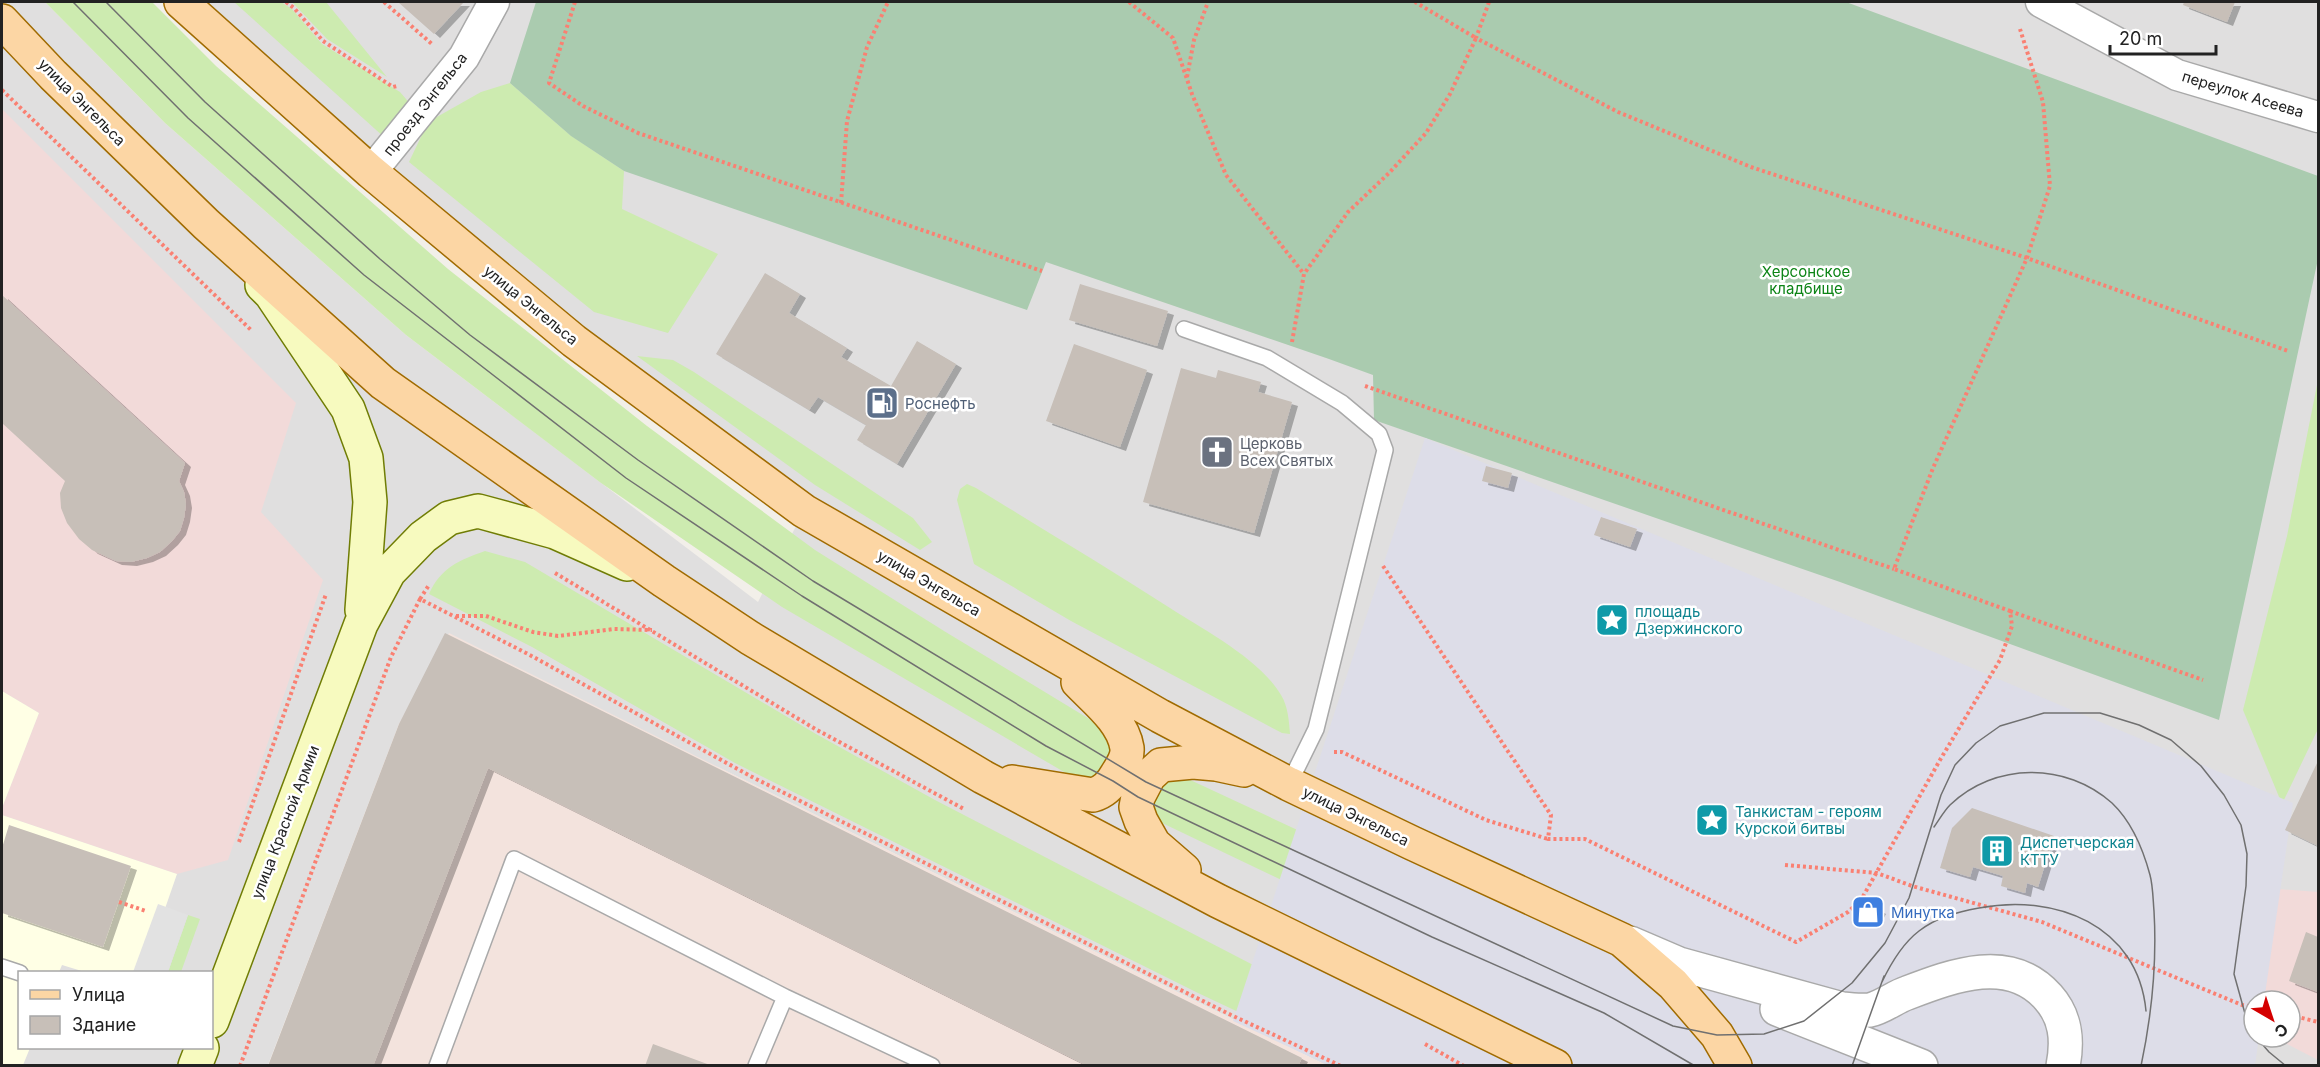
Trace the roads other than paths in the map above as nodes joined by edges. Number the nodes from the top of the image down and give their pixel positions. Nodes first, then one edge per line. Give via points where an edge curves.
1 (181, 2) edge
2 (494, 2) edge
3 (2041, 2) edge
4 (2, 21) edge
5 (2319, 117) edge
6 (371, 172) junction
7 (206, 224) junction
8 (1185, 329) dead end
9 (664, 581) junction
10 (361, 624) junction
11 (1051, 654) junction
12 (983, 777) junction
13 (1289, 784) junction
14 (1218, 901) junction
15 (1622, 940) junction
16 (1679, 964) junction
17 (2, 967) edge
18 (18, 972) edge
19 (785, 997) junction
20 (213, 1018) edge
21 (201, 1049) edge
22 (195, 1065) edge
23 (437, 1065) edge
24 (756, 1065) edge
25 (932, 1065) edge
26 (1555, 1065) edge
27 (1735, 1065) edge
28 (1921, 1065) edge
29 (2063, 1065) edge

1 - 6 main road, улица Энгельса
2 - 6 street, проезд Энгельса via 464,57
3 - 5 street, переулок Асеева via 2177,75
4 - 7 main road, улица Энгельса via 52,75
6 - 11 main road, улица Энгельса via 574,341 804,511
7 - 9 main road, улица Энгельса via 383,383
7 - 10 main road via 271,294 348,409 366,458 370,502
8 - 13 lane via 1267,358 1342,403 1379,434 1384,450 1316,729
9 - 10 main road via 555,532 478,511 449,518 423,537 388,572
9 - 12 main road, улица Энгельса via 750,638
10 - 20 main road, улица Красной Армии
11 - 12 main road via 1109,714 1127,749 1125,761 1113,781 1094,795
11 - 13 main road, улица Энгельса
12 - 14 main road, улица Энгельса
13 - 14 main road via 1237,768 1193,762 1161,765 1149,776 1136,807 1141,821 1154,844
13 - 15 main road, улица Энгельса
14 - 26 main road, улица Энгельса
15 - 16 street
15 - 27 main road, улица Энгельса via 1673,984 1718,1035
16 - 28 street via 1804,1021
16 - 29 street via 1856,1010 1871,1010 1906,993 1973,973 1999,971 2021,975 2057,1007 2067,1045
17 - 18 lane
19 - 23 lane via 514,859
19 - 24 lane
19 - 25 lane
21 - 22 main road

